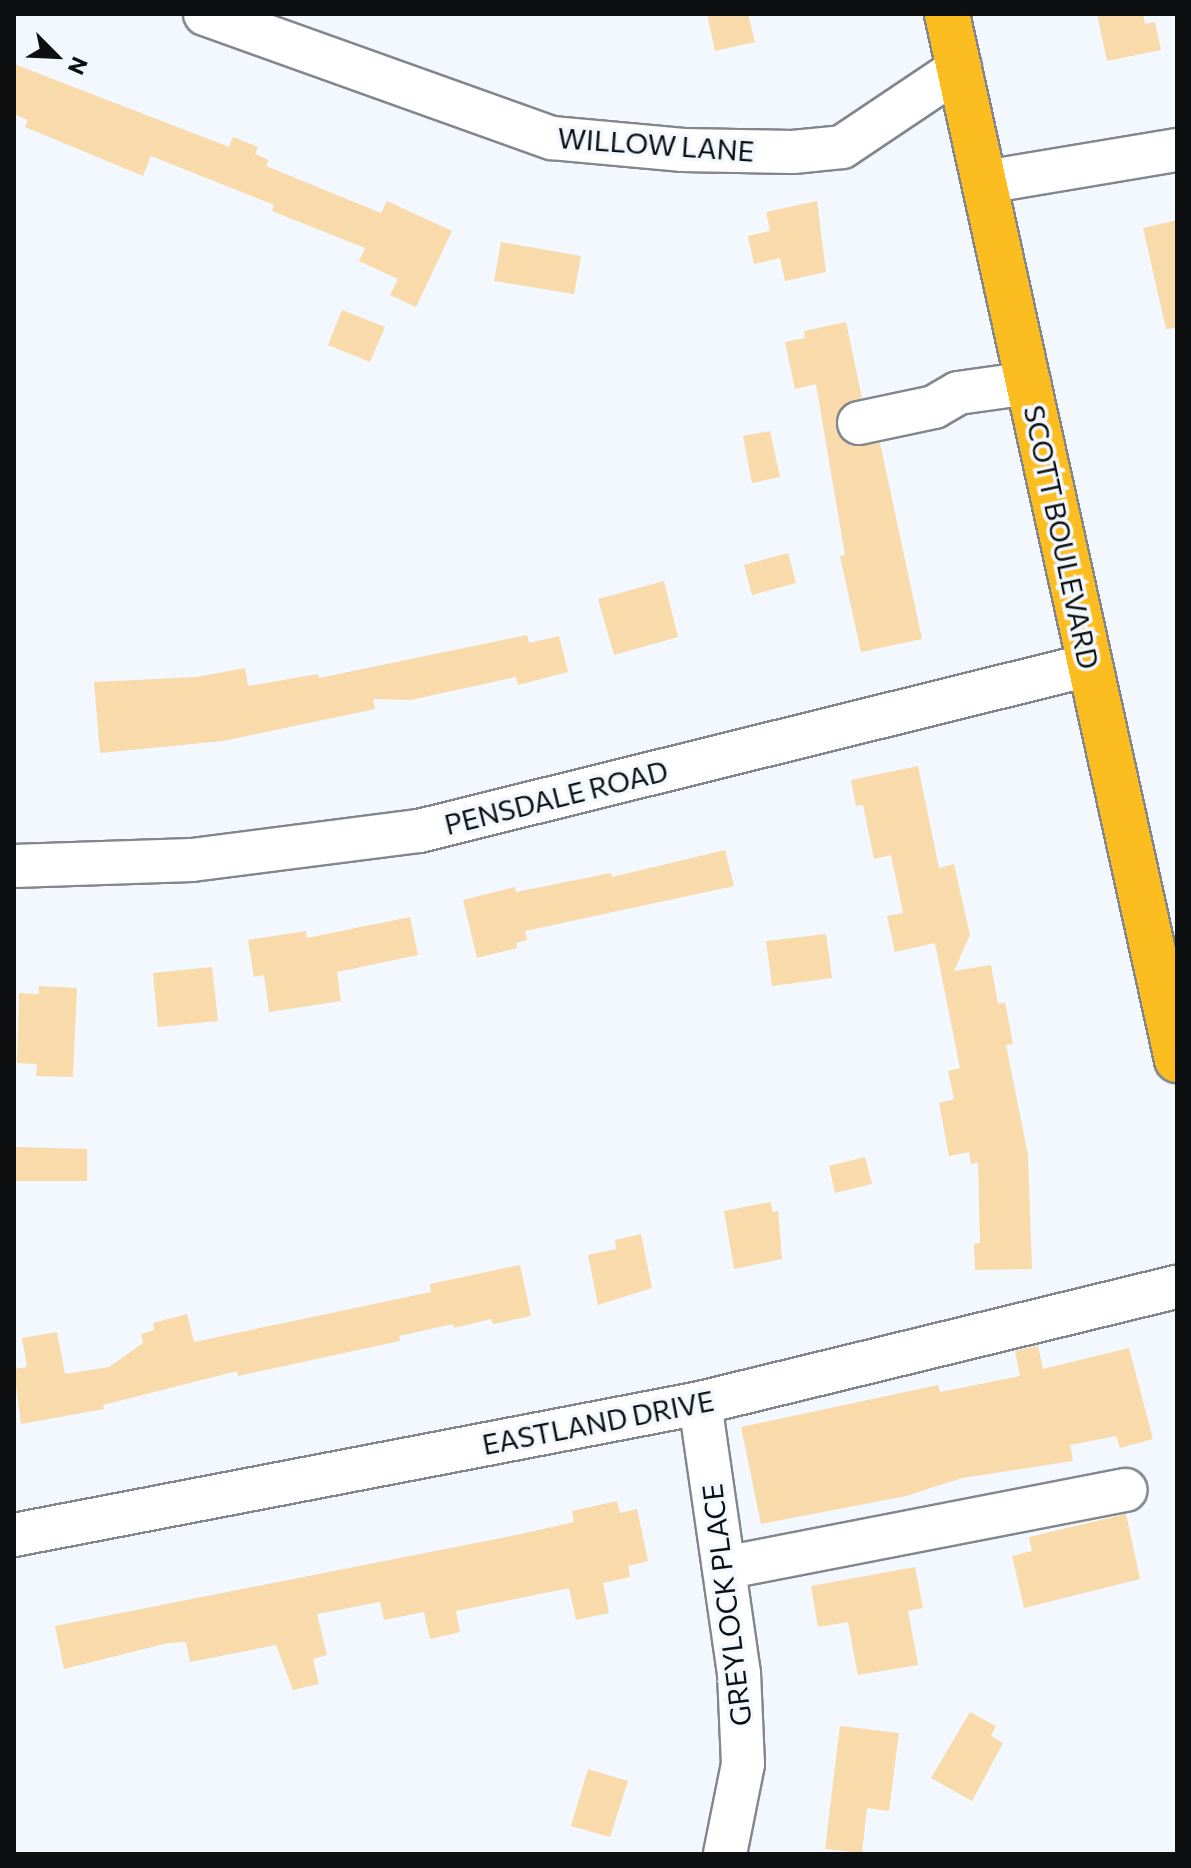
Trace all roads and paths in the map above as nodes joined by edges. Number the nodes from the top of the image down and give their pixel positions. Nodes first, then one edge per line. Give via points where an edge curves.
1 (205, 14) edge
2 (947, 14) edge
3 (960, 68) junction
4 (1177, 150) edge
5 (985, 182) junction
6 (1029, 383) junction
7 (856, 414) dead end
8 (1089, 665) junction
9 (14, 866) edge
10 (1170, 1000) edge
11 (1177, 1060) edge
12 (1177, 1287) edge
13 (700, 1403) junction
14 (1126, 1490) dead end
15 (14, 1535) edge
16 (724, 1568) junction
17 (725, 1854) edge

1 - 3 street, WILLOW LANE via 552,138 683,150 793,152 842,147
2 - 3 highway, SCOTT BOULEVARD
3 - 5 highway, SCOTT BOULEVARD
4 - 5 street
5 - 6 highway, SCOTT BOULEVARD
6 - 7 street via 958,393 934,407
6 - 8 highway, SCOTT BOULEVARD
8 - 9 street, PENSDALE ROAD via 419,831 192,860
8 - 10 highway, SCOTT BOULEVARD
10 - 11 highway, SCOTT BOULEVARD
12 - 13 street, EASTLAND DRIVE
13 - 15 street, EASTLAND DRIVE
13 - 16 street, GREYLOCK PLACE
14 - 16 street
16 - 17 street, GREYLOCK PLACE via 739,1673 743,1764

